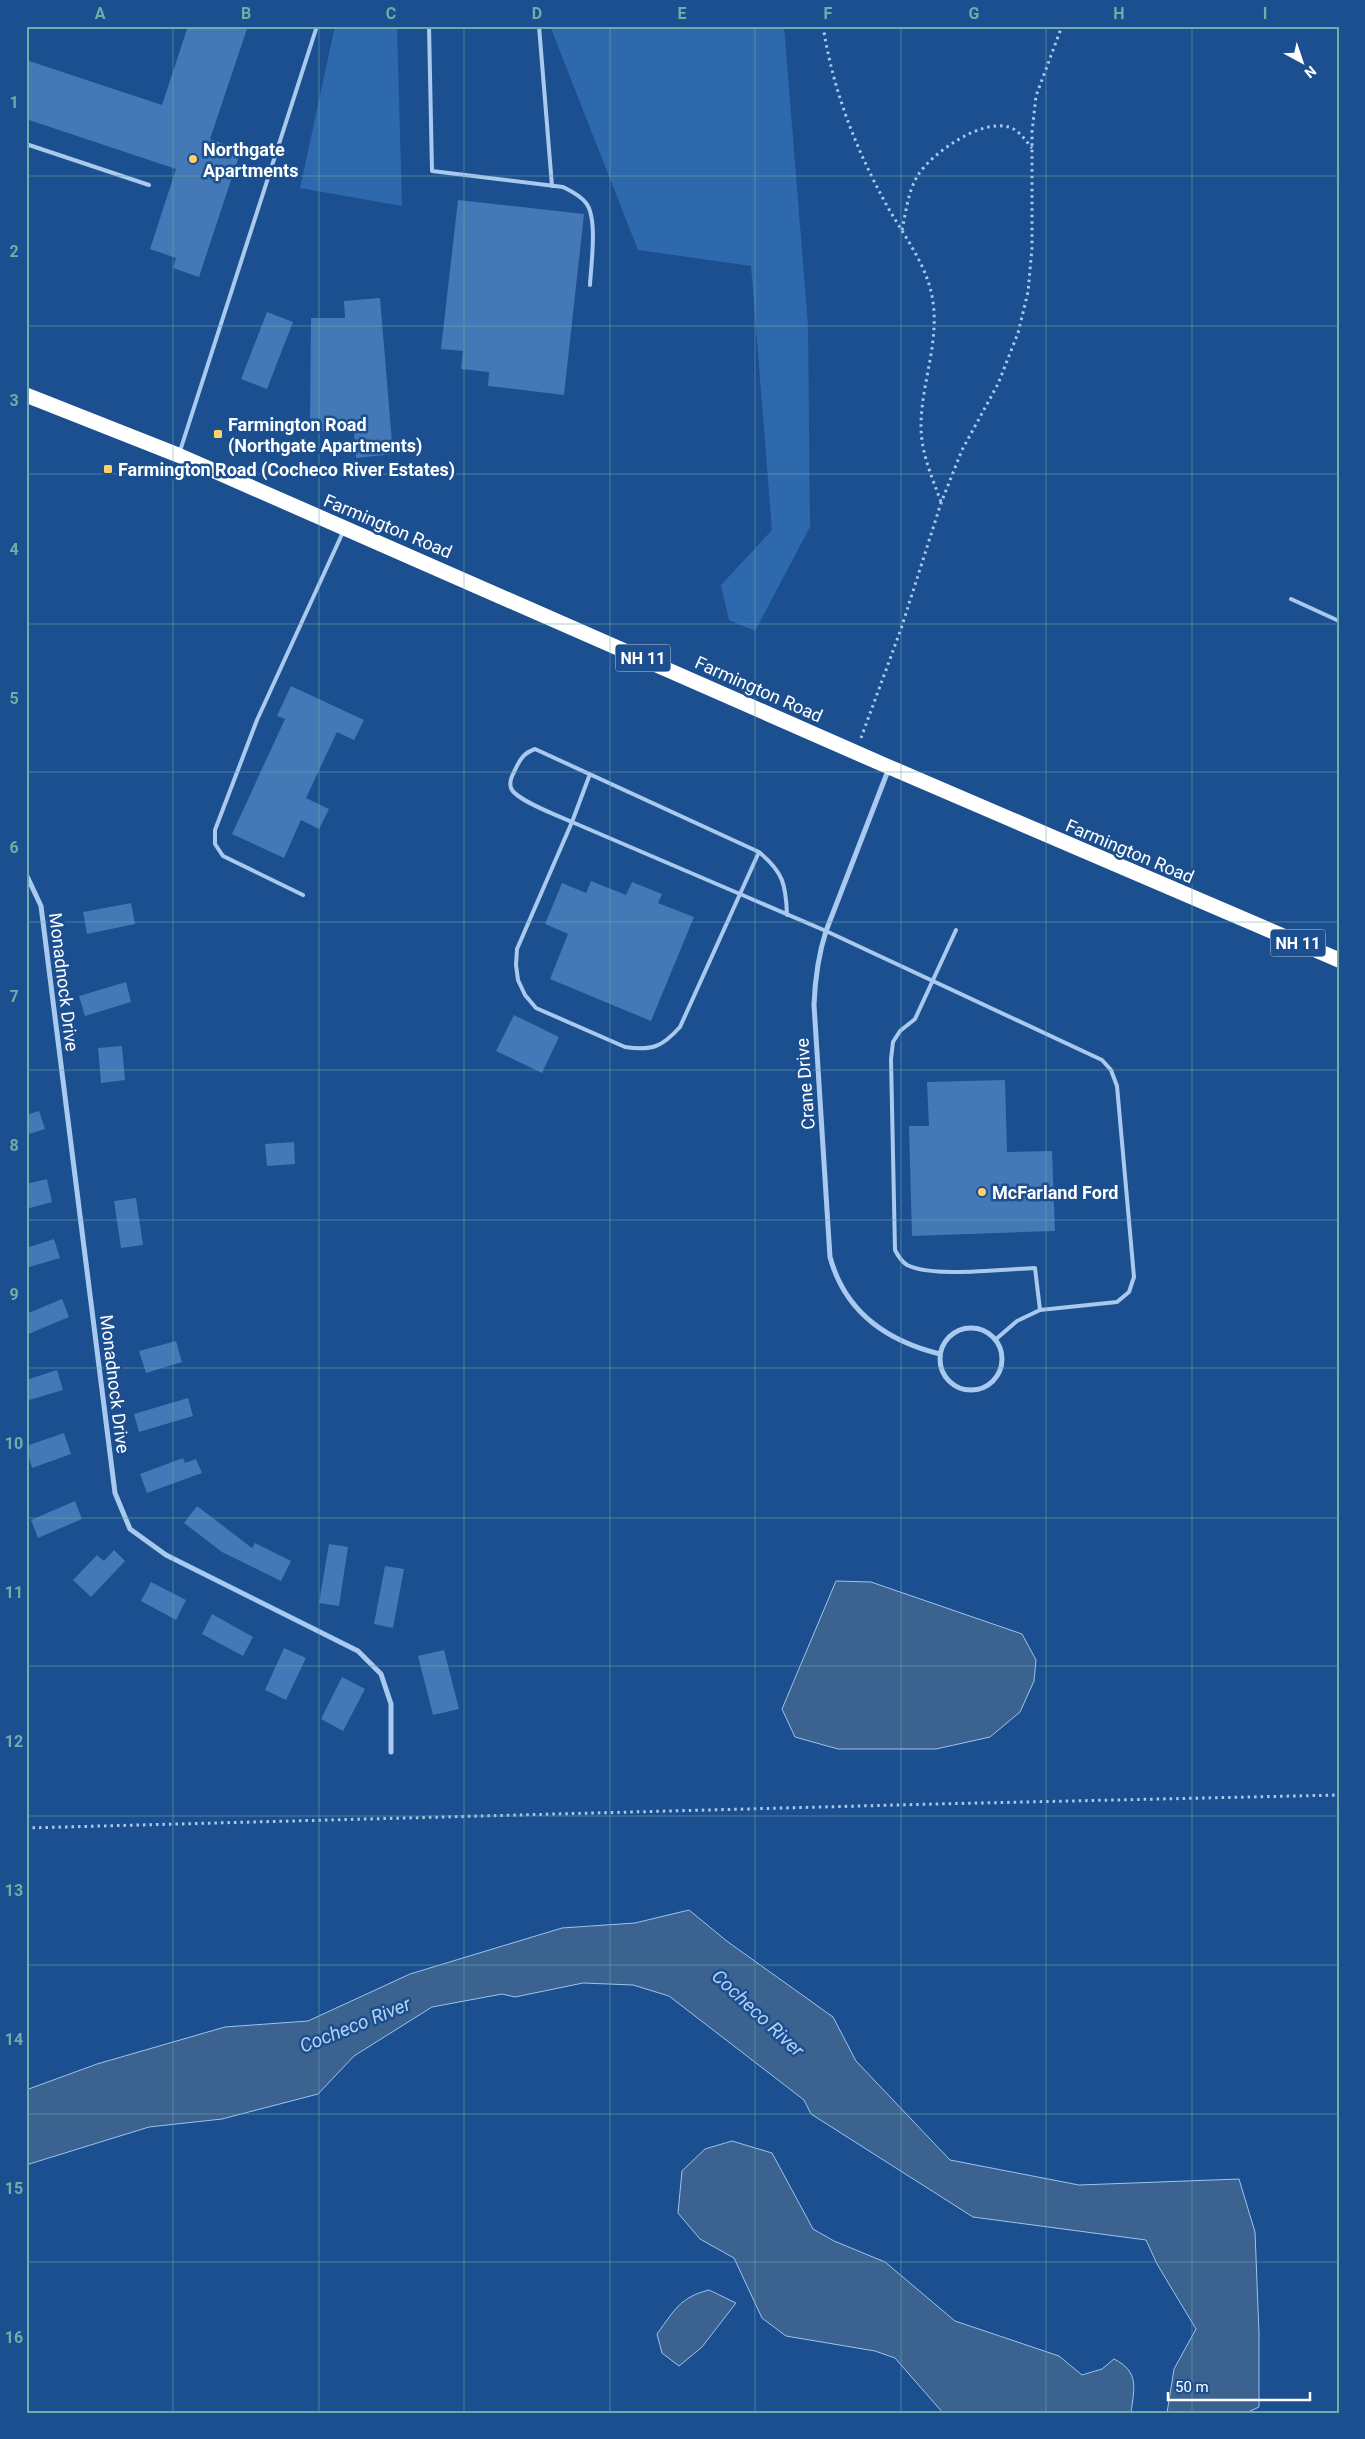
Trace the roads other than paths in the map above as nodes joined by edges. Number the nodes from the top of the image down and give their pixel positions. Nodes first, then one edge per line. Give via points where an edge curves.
1 (317, 26) edge
2 (429, 26) edge
3 (539, 26) edge
4 (26, 144) edge
5 (148, 185) dead end
6 (552, 186) junction
7 (590, 285) dead end
8 (26, 395) edge
9 (178, 455) junction
10 (345, 528) junction
11 (1291, 599) dead end
12 (1339, 621) edge
13 (889, 768) junction
14 (590, 774) junction
15 (572, 822) junction
16 (759, 852) junction
17 (26, 874) edge
18 (740, 894) junction
19 (304, 895) dead end
20 (787, 915) junction
21 (956, 930) dead end
22 (826, 931) junction
23 (1339, 960) edge
24 (933, 981) junction
25 (1040, 1310) junction
26 (995, 1340) junction
27 (940, 1354) junction
28 (391, 1752) dead end

1 - 9 lane
2 - 6 lane via 432,171
3 - 6 lane
4 - 5 lane
6 - 7 lane via 577,194 587,204 593,218
8 - 9 highway, Farmington Road / NH 11
9 - 10 highway, Farmington Road / NH 11
10 - 13 highway, Farmington Road / NH 11
10 - 19 lane via 257,720 215,830 215,844 223,856
11 - 12 lane
13 - 22 street, Crane Drive
13 - 23 highway, Farmington Road / NH 11
14 - 15 lane
14 - 15 lane via 535,749 522,756 510,780 511,790 518,797
14 - 16 lane
15 - 18 lane
15 - 18 lane via 517,949 518,980 536,1008 625,1047 655,1047 668,1040 680,1027
16 - 18 lane
16 - 20 lane via 781,875
17 - 28 street, Monadnock Drive via 41,906 115,1493 130,1530 166,1555 358,1651 381,1674 391,1704
18 - 20 lane
20 - 22 lane
21 - 24 lane
22 - 24 lane
22 - 27 street, Crane Drive via 818,957 814,1005 830,1257 845,1293 870,1320 894,1337
24 - 25 lane via 915,1019 900,1031 893,1042 895,1250 906,1264 930,1271 1035,1268
24 - 25 lane via 1102,1060 1118,1086 1134,1277 1128,1292 1117,1302
25 - 26 lane via 1017,1321
26 - 27 street via 976,1328 967,1328 949,1337
26 - 27 street via 1002,1354 999,1374 985,1387 976,1390 957,1387 949,1381 940,1364

